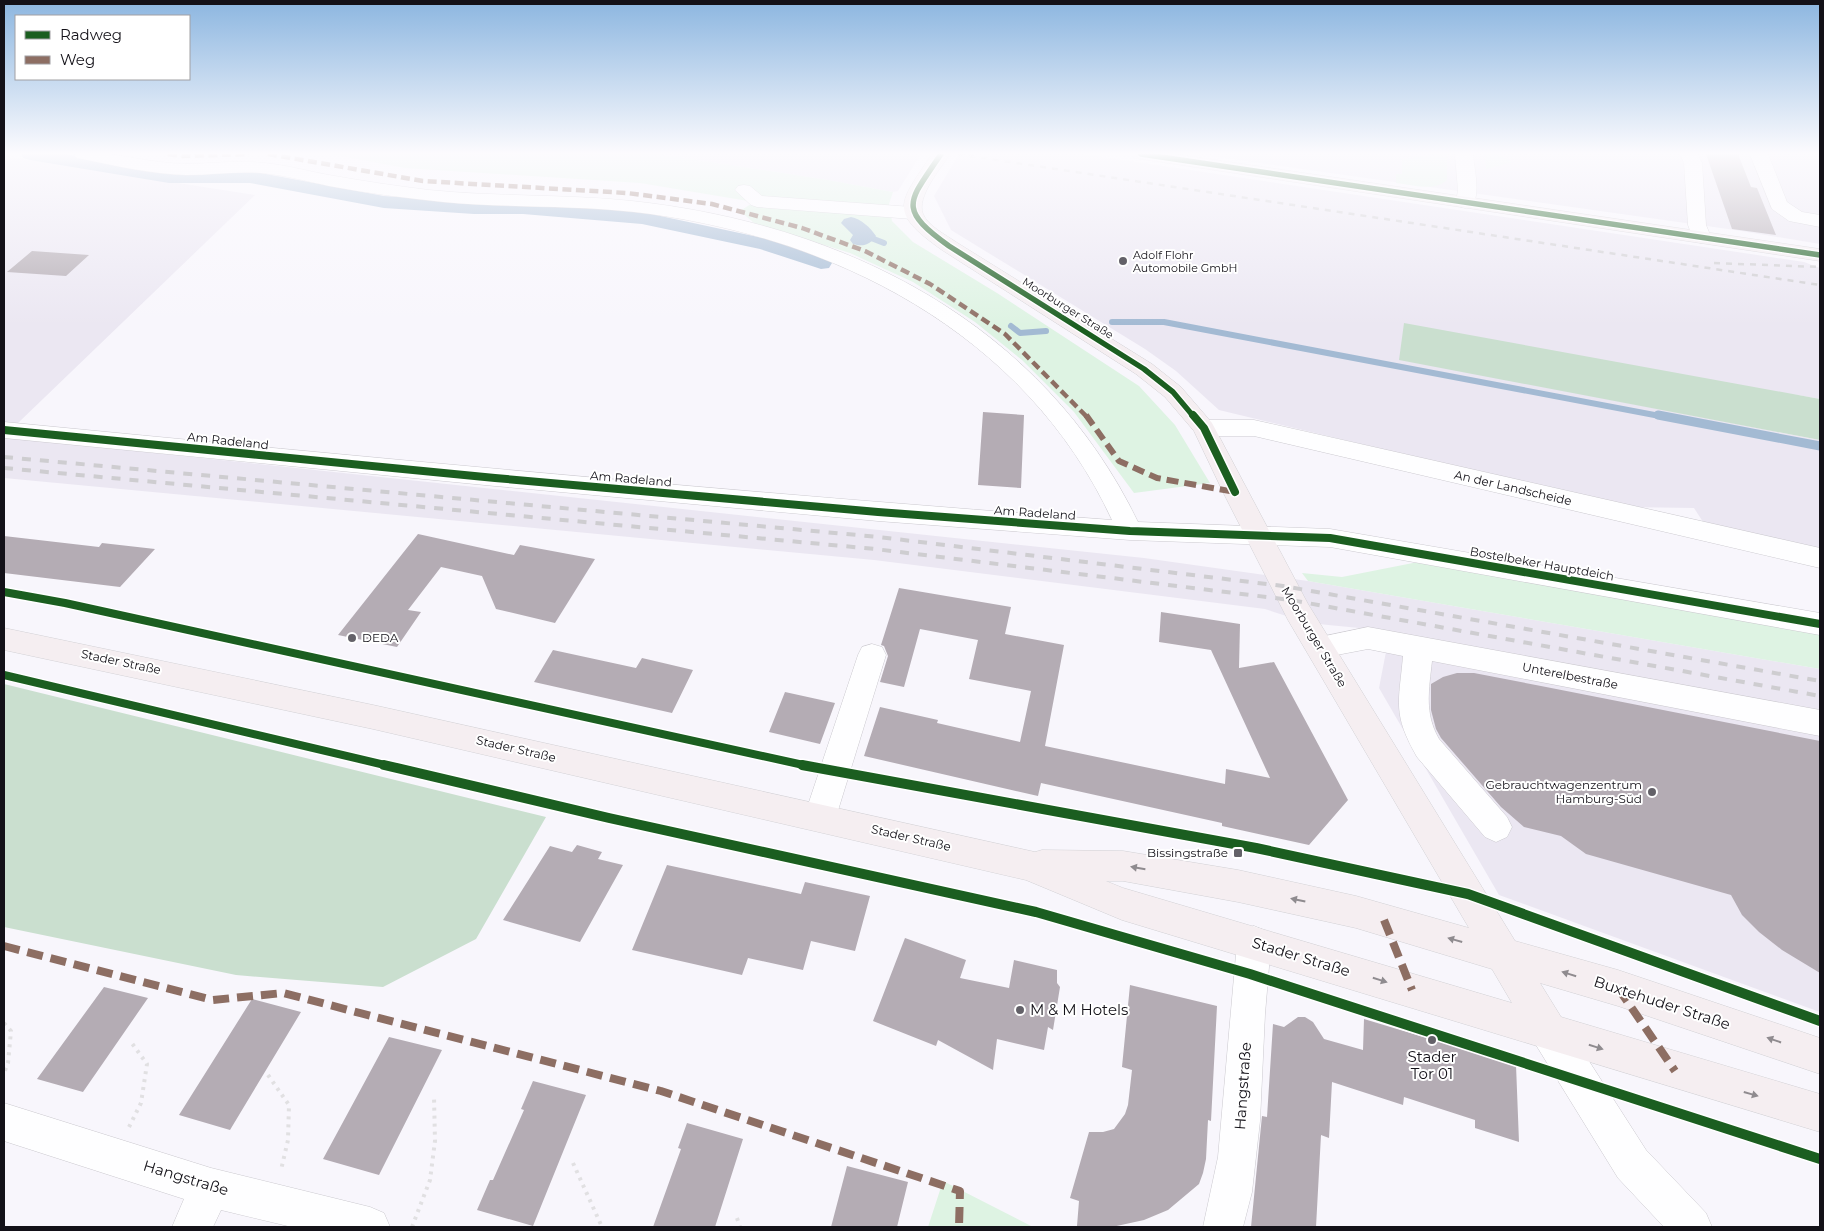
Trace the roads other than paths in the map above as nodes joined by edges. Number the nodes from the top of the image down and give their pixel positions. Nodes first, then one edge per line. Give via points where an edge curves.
1 (665, 211) edge
2 (892, 211) edge
3 (1528, 211) edge
4 (1696, 211) edge
5 (1788, 211) edge
6 (912, 213) joint
7 (1820, 222) edge
8 (1701, 237) junction
9 (1820, 255) edge
10 (1204, 428) junction
11 (4, 430) edge
12 (1130, 531) junction
13 (1258, 535) junction
14 (1820, 558) edge
15 (1820, 624) edge
16 (4, 639) edge
17 (1418, 647) junction
18 (1321, 648) junction
19 (872, 655) dead end
20 (1820, 722) edge
21 (820, 817) junction
22 (1496, 827) dead end
23 (1028, 865) junction
24 (1254, 942) junction
25 (1502, 954) junction
26 (1549, 1032) junction
27 (1820, 1056) edge
28 (1820, 1113) edge
29 (4, 1122) edge
30 (211, 1188) junction
31 (192, 1227) edge
32 (370, 1227) edge
33 (1222, 1227) edge
34 (1692, 1227) edge

1 - 12 street via 718,221 812,248 862,268 947,317 993,351 1067,428 1097,468
2 - 6 street
3 - 8 main road
4 - 8 street
5 - 7 street via 1796,217
6 - 10 main road, Moorburger Straße via 919,225 938,239 1144,369 1173,392
8 - 9 main road
10 - 13 main road, Moorburger Straße
10 - 14 street, An der Landscheide via 1254,428
11 - 12 street, Am Radeland via 770,503
12 - 13 street, Am Radeland
13 - 15 street, Bostelbeker Hauptdeich via 1330,538
13 - 18 main road, Moorburger Straße via 1298,612
16 - 21 main road, Stader Straße via 373,716
17 - 18 street, Unterelbestraße via 1368,638
17 - 20 street, Unterelbestraße
17 - 22 street via 1413,708 1420,735
18 - 25 main road, Moorburger Straße
19 - 21 street
21 - 23 main road, Stader Straße
23 - 24 main road, Stader Straße via 1122,904
25 -> 23 main road, Stader Straße via 1356,912 1238,886 1123,866
24 -> 26 main road, Stader Straße
24 - 33 street, Hangstraße via 1239,1141 1230,1203
25 - 26 main road, Moorburger Straße
27 -> 25 main road, Buxtehuder Straße via 1712,1018
26 -> 28 main road
26 - 34 street via 1632,1164
29 - 30 street, Hangstraße
30 - 31 street
30 - 32 street, Hangstraße

